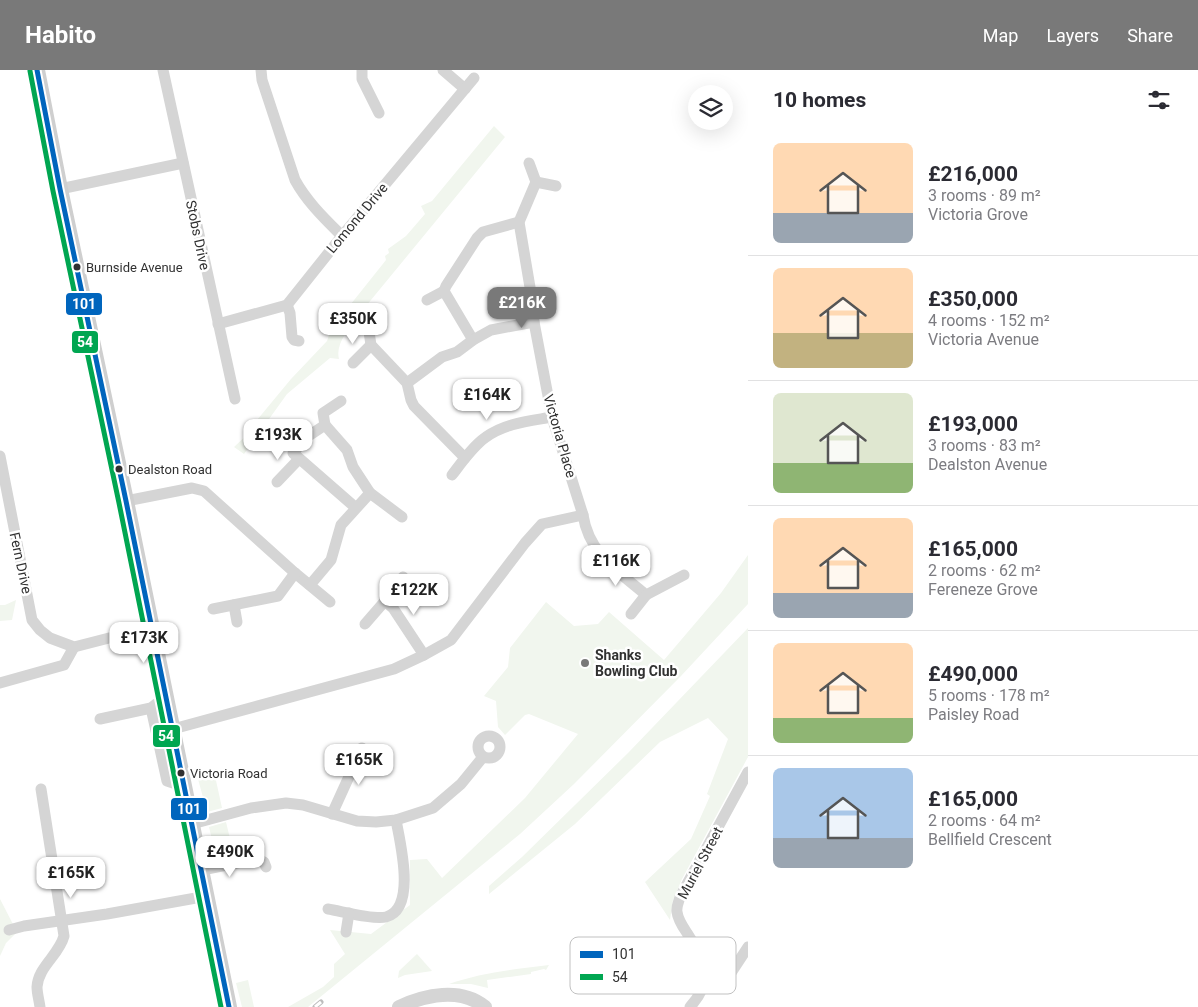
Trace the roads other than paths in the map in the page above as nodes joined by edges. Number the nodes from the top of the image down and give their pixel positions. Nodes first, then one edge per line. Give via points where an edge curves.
1 (37, 70) edge
2 (163, 70) edge
3 (261, 70) edge
4 (362, 70) edge
5 (443, 70) edge
6 (474, 78) dead end
7 (465, 90) junction
8 (379, 113) dead end
9 (183, 163) junction
10 (529, 163) dead end
11 (536, 182) junction
12 (556, 186) dead end
13 (60, 189) junction
14 (519, 222) junction
15 (342, 236) junction
16 (444, 292) junction
17 (427, 300) dead end
18 (287, 305) junction
19 (534, 322) junction
20 (218, 324) junction
21 (368, 325) dead end
22 (473, 340) junction
23 (299, 341) dead end
24 (371, 345) junction
25 (353, 363) dead end
26 (408, 383) junction
27 (235, 399) dead end
28 (341, 401) dead end
29 (552, 417) junction
30 (324, 425) junction
31 (0, 456) edge
32 (465, 458) junction
33 (299, 459) junction
34 (452, 475) dead end
35 (276, 482) dead end
36 (370, 493) junction
37 (126, 501) junction
38 (356, 508) junction
39 (583, 514) junction
40 (402, 517) dead end
41 (295, 573) junction
42 (684, 575) dead end
43 (402, 577) dead end
44 (310, 585) junction
45 (646, 595) junction
46 (385, 601) junction
47 (330, 602) dead end
48 (234, 605) junction
49 (213, 609) dead end
50 (631, 614) dead end
51 (238, 622) dead end
52 (365, 624) dead end
53 (152, 628) junction
54 (74, 647) junction
55 (424, 655) junction
56 (0, 683) edge
57 (166, 694) junction
58 (151, 708) junction
59 (100, 719) dead end
60 (173, 729) junction
61 (362, 748) dead end
62 (483, 757) dead end
63 (748, 772) edge
64 (185, 787) junction
65 (41, 789) dead end
66 (332, 814) junction
67 (396, 820) junction
68 (192, 824) junction
69 (266, 866) dead end
70 (202, 870) junction
71 (207, 896) junction
72 (328, 909) dead end
73 (349, 913) junction
74 (62, 920) junction
75 (9, 930) dead end
76 (346, 932) dead end
77 (689, 937) edge
78 (748, 947) edge
79 (736, 965) edge
80 (699, 994) edge
81 (40, 1007) edge
82 (229, 1007) edge
83 (399, 1007) edge
84 (485, 1007) edge
85 (690, 1007) edge

1 - 13 main road
2 - 9 street, Stobs Drive
3 - 15 street via 295,180 300,190
4 - 8 street via 362,79
5 - 7 street
6 - 7 street, Lomond Drive
7 - 15 street, Lomond Drive
9 - 13 street
9 - 20 street, Stobs Drive
10 - 11 street
11 - 12 street
11 - 14 street
13 - 37 main road
14 - 16 street via 483,232
14 - 19 street, Victoria Place
15 - 18 street, Lomond Drive
16 - 17 street
16 - 22 street
18 - 20 street
18 - 23 street via 292,336
19 - 22 street via 491,330
19 - 29 street, Victoria Place
20 - 27 street, Stobs Drive
21 - 24 street
22 - 26 street via 457,352 442,357
24 - 25 street
24 - 26 street
26 - 32 street via 414,406
28 - 30 street via 322,414
29 - 32 street via 494,432
29 - 39 street, Victoria Place
30 - 33 street via 293,453
30 - 36 street via 347,450 353,467
31 - 54 street, Fern Drive via 32,620 50,638
32 - 34 street
33 - 35 street
33 - 38 street
36 - 38 street
36 - 40 street
37 - 41 street via 192,488 204,491
37 - 53 main road
38 - 44 street via 341,525 330,560
39 - 45 street, Victoria Place via 588,536 600,555
39 - 55 street via 542,524 451,640
41 - 44 street
41 - 48 street via 278,596
42 - 45 street
43 - 46 street
44 - 47 street
45 - 50 street
46 - 52 street
46 - 55 street
48 - 49 street
48 - 51 street
53 - 54 street
53 - 57 main road
54 - 56 street via 64,665
55 - 60 street via 394,669
57 - 58 street
57 - 60 main road
58 - 59 street
58 - 64 street via 167,781
60 - 64 main road
61 - 66 street
62 - 67 street via 461,784 433,808
63 - 77 street, Muriel Street via 680,897 677,911
64 - 68 main road
65 - 74 street
66 - 67 street via 356,821
66 - 68 street via 286,803 251,808
67 - 73 street via 405,871 400,904 393,914 384,918
68 - 70 main road
69 - 70 street via 257,859
70 - 71 main road
71 - 74 street
71 - 82 main road
72 - 73 street
73 - 76 street
74 - 75 street
74 - 81 street via 62,943 38,979
78 - 79 street
80 - 85 street
83 - 84 street via 421,998 453,995 479,1002

